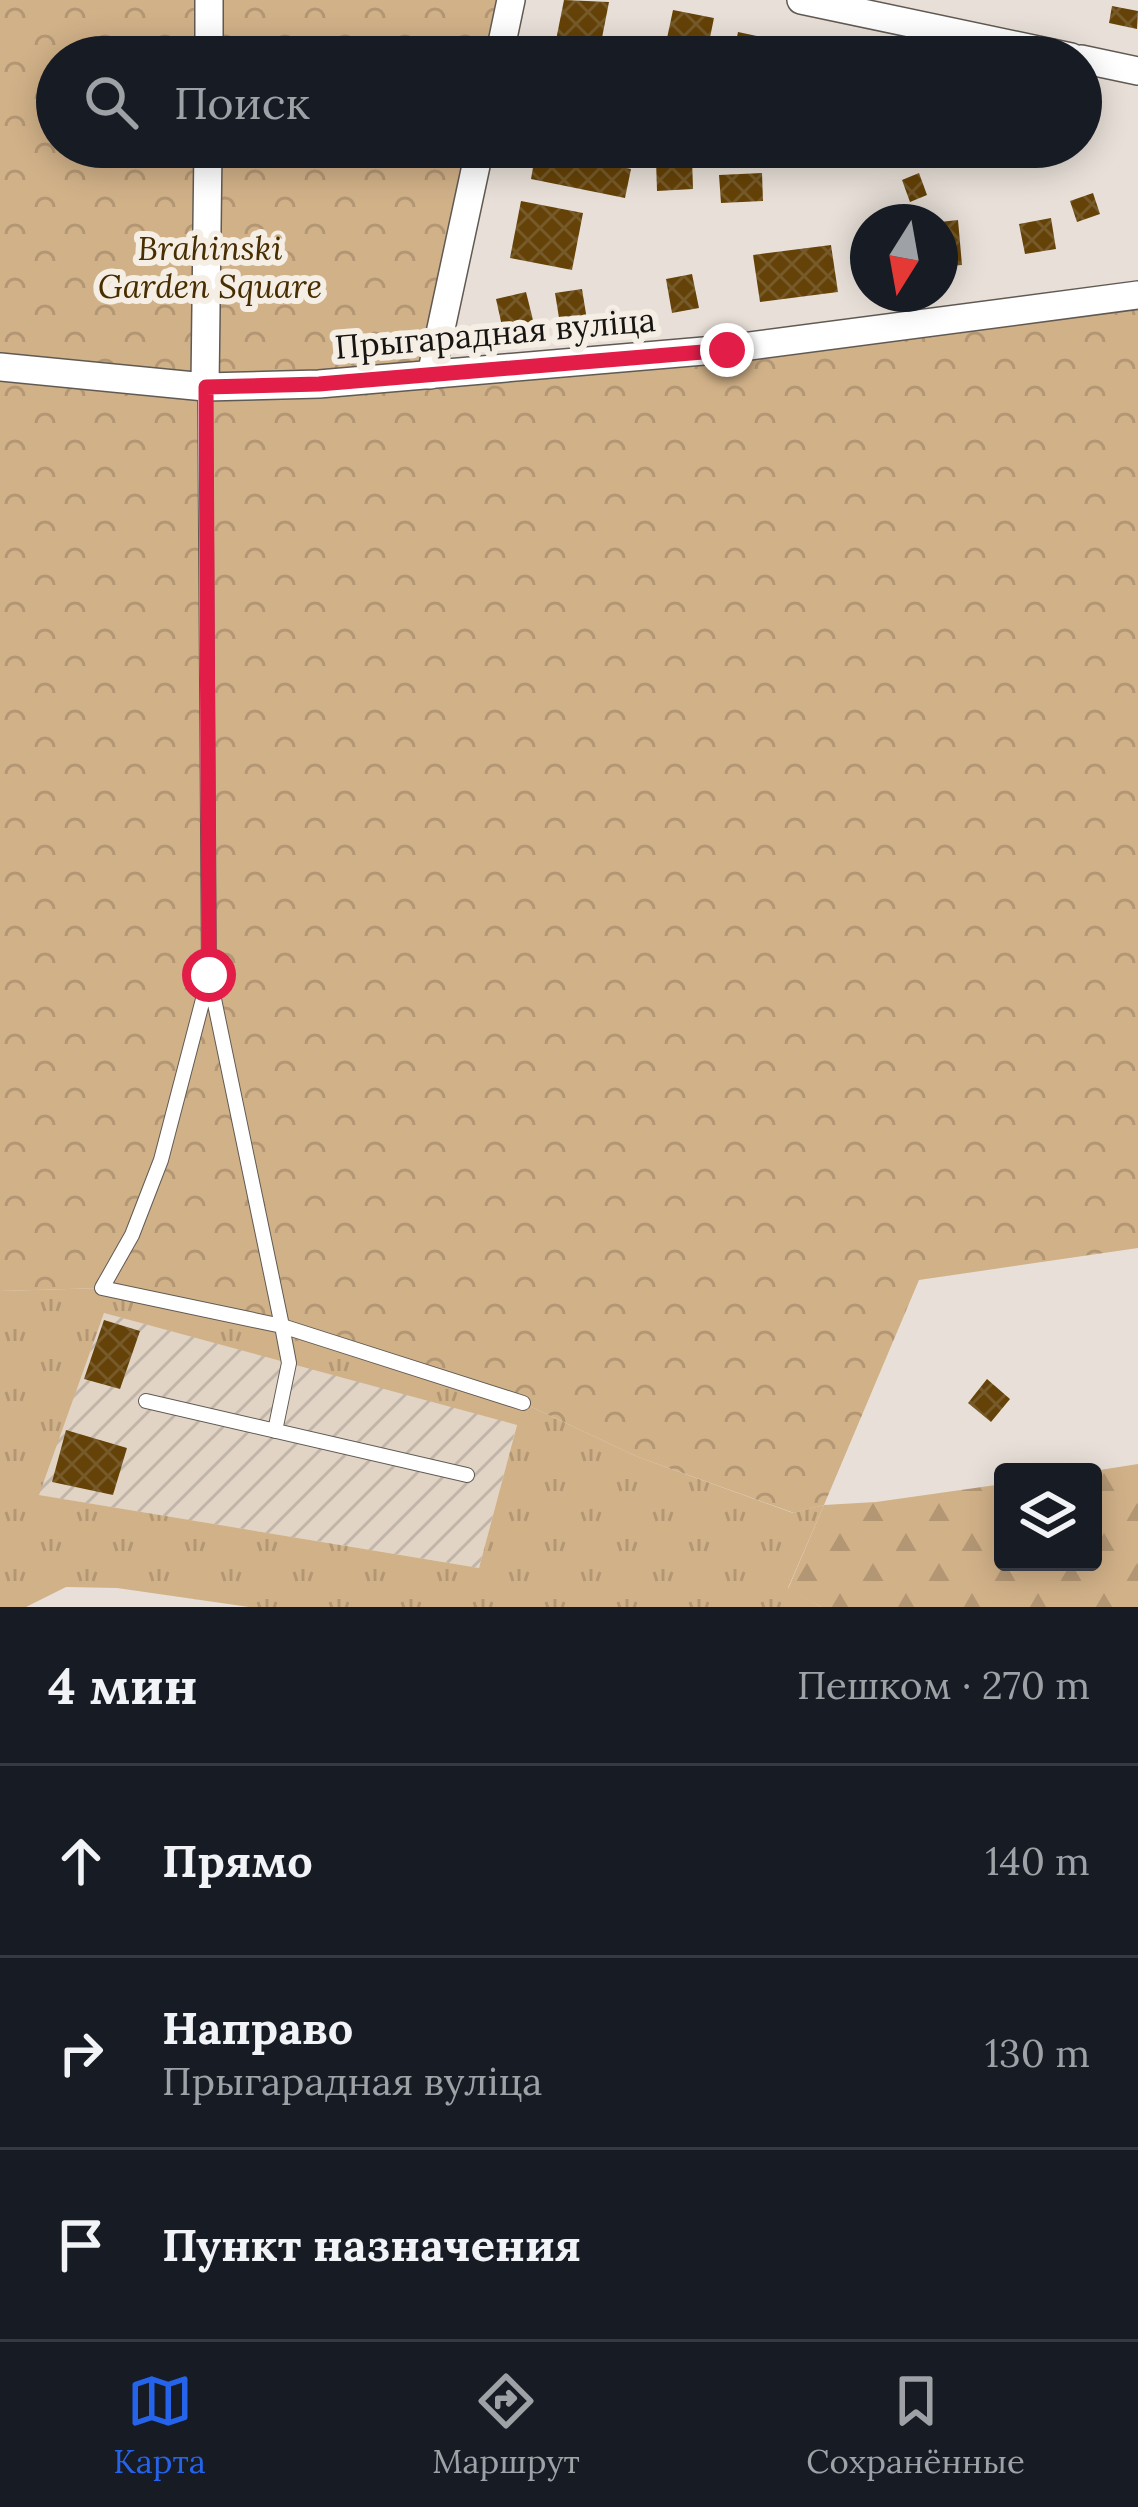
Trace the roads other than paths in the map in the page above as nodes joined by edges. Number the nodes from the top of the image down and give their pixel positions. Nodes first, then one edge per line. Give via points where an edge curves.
1 (208, 0) edge
2 (511, 0) edge
3 (801, 0) edge
4 (208, 36) edge
5 (503, 36) edge
6 (972, 36) edge
7 (1102, 63) edge
8 (1138, 71) edge
9 (208, 168) edge
10 (475, 168) edge
11 (1138, 295) edge
12 (0, 367) edge
13 (431, 375) junction
14 (206, 387) junction
15 (209, 975) junction
16 (282, 1327) junction
17 (146, 1401) dead end
18 (524, 1403) dead end
19 (275, 1431) junction
20 (467, 1475) dead end

1 - 4 street
2 - 5 street
3 - 6 street
7 - 8 street
9 - 14 street
10 - 13 street
11 - 13 street, Прыгарадная вуліца via 727,350
12 - 14 street, Прыгарадная вуліца
13 - 14 street, Прыгарадная вуліца
14 - 15 lane
15 - 16 lane
15 - 16 lane via 161,1160 102,1288
16 - 18 lane
16 - 19 lane via 289,1363
17 - 19 lane
19 - 20 lane

